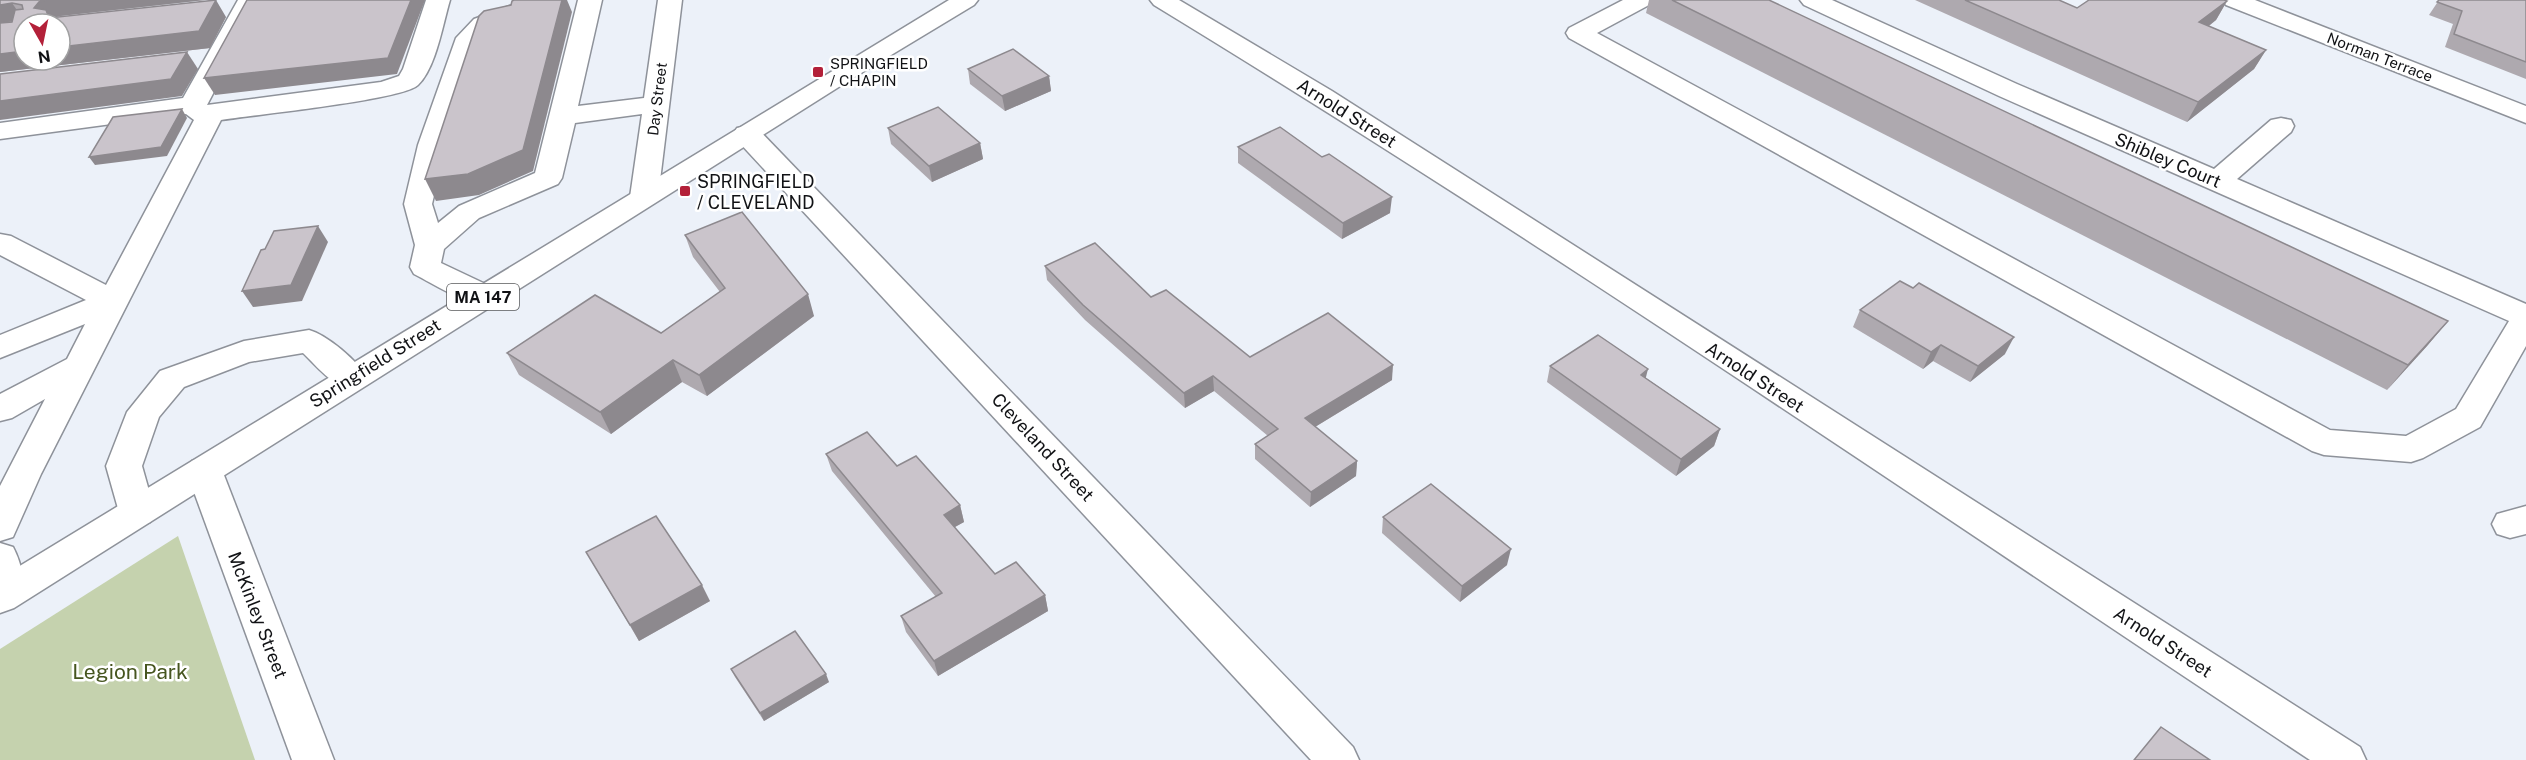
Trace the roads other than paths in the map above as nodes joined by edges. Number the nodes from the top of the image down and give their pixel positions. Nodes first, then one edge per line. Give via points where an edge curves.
1 (438, 0) edge
2 (549, 0) edge
3 (590, 0) edge
4 (670, 0) edge
5 (966, 0) edge
6 (1161, 0) edge
7 (1641, 0) edge
8 (1812, 0) edge
9 (2234, 0) edge
10 (240, 4) edge
11 (220, 56) junction
12 (185, 60) edge
13 (656, 104) junction
14 (202, 109) junction
15 (2526, 115) edge
16 (563, 116) junction
17 (2281, 126) dead end
18 (0, 131) edge
19 (747, 134) junction
20 (2217, 182) junction
21 (644, 197) junction
22 (0, 243) edge
23 (430, 245) junction
24 (485, 296) junction
25 (113, 301) junction
26 (2526, 317) edge
27 (0, 347) edge
28 (78, 367) junction
29 (351, 378) junction
30 (0, 409) edge
31 (204, 470) junction
32 (7, 496) edge
33 (137, 512) junction
34 (0, 527) edge
35 (2, 583) edge
36 (313, 760) edge
37 (1338, 760) edge
38 (2346, 760) edge

1 - 14 street via 417,70 408,81 384,89
2 - 23 street via 483,24 468,38 432,146 418,204
3 - 16 street
4 - 13 street, Day Street
5 - 19 street, Springfield Street / MA 147
6 - 38 street, Arnold Street via 1323,97 1570,254
7 - 26 street via 1578,33 2324,442 2411,449 2468,418
8 - 20 street, Shibley Court
9 - 15 street, Norman Terrace
10 - 11 street
11 - 12 street
11 - 14 street
13 - 16 street
13 - 21 street, Day Street
14 - 18 street
14 - 25 street
16 - 23 street via 548,178 469,212
17 - 20 street
19 - 21 street, Springfield Street / MA 147
19 - 37 street, Cleveland Street
20 - 26 street, Shibley Court
21 - 24 street, Springfield Street / MA 147
22 - 25 street
23 - 24 street via 424,267
24 - 29 street, Springfield Street / MA 147
25 - 27 street
25 - 28 street
28 - 30 street
28 - 32 street
29 - 31 street, Springfield Street / MA 147
29 - 33 street via 309,341 244,352 172,379 144,412 124,466
31 - 33 street, Springfield Street / MA 147
31 - 36 street, McKinley Street
32 - 34 street
33 - 35 street, Springfield Street / MA 147

